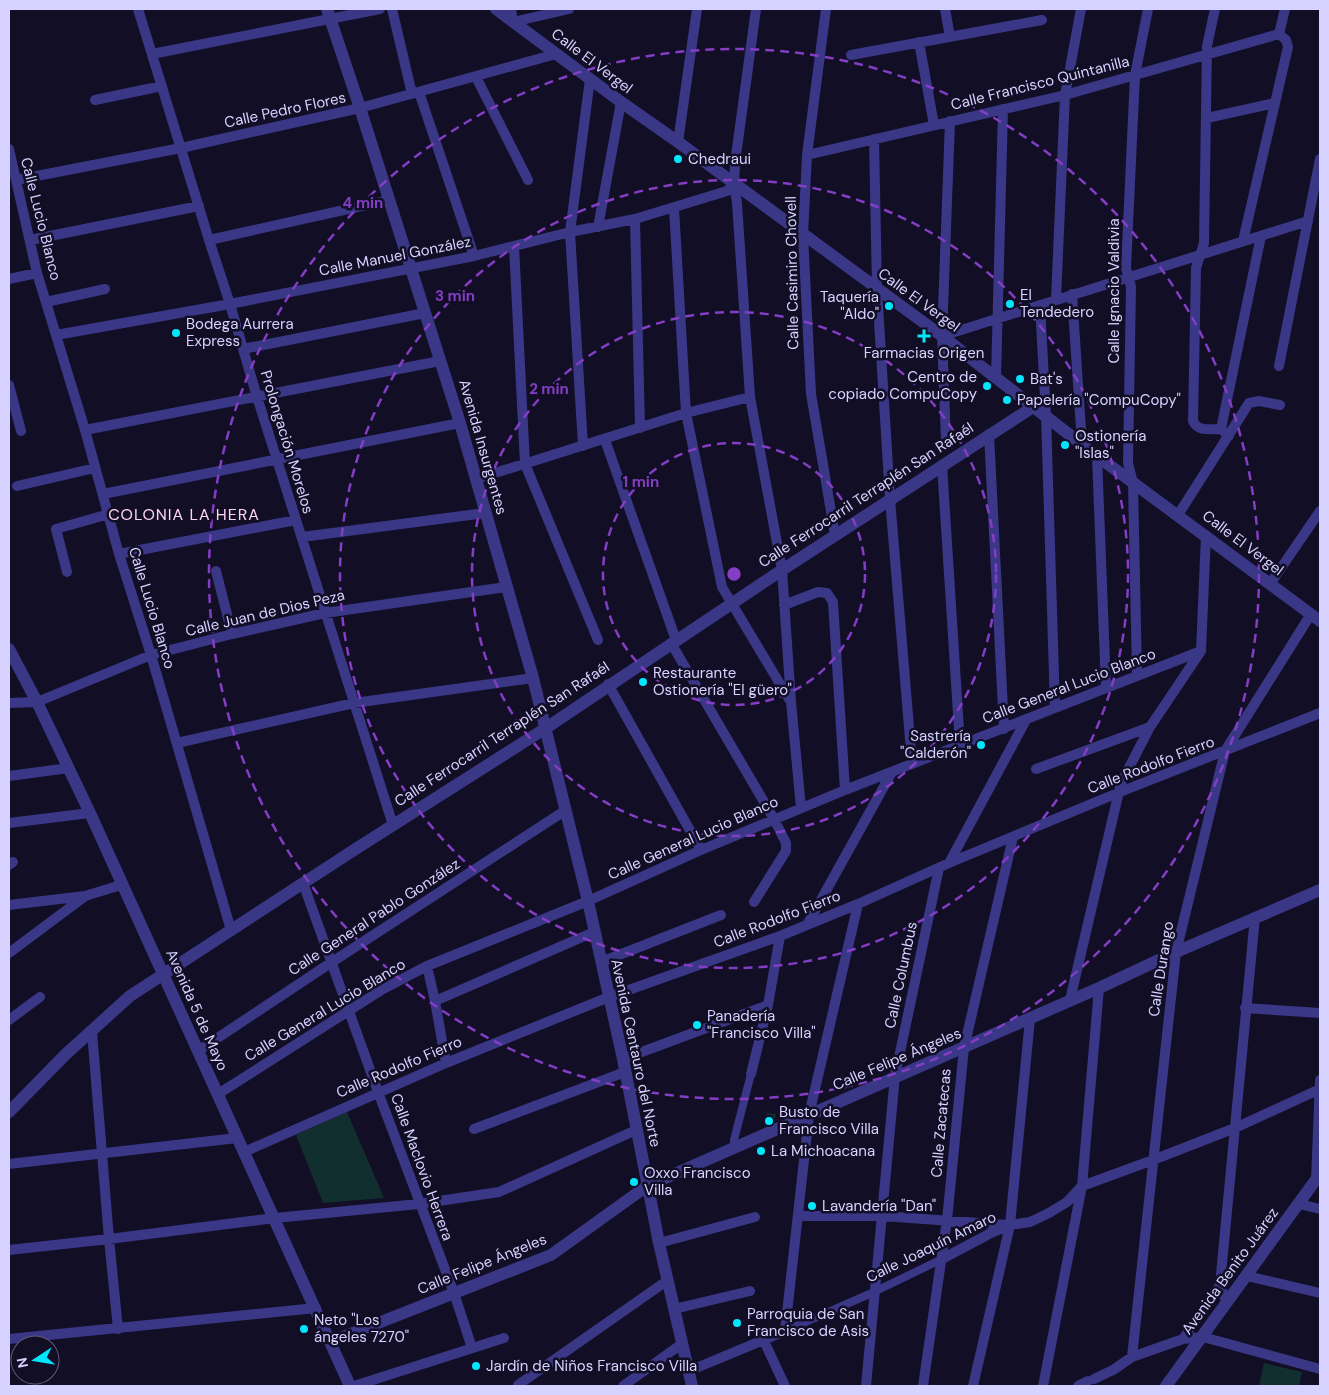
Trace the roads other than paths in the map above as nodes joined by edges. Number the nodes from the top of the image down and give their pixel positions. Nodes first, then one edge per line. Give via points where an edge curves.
1 (138, 9) edge
2 (380, 9) edge
3 (392, 9) edge
4 (496, 9) edge
5 (511, 9) edge
6 (569, 9) edge
7 (697, 9) edge
8 (756, 9) edge
9 (826, 9) edge
10 (946, 9) edge
11 (1082, 9) edge
12 (1148, 9) edge
13 (1215, 9) edge
14 (1285, 9) edge
15 (329, 14) edge
16 (1042, 20) dead end
17 (513, 22) junction
18 (1279, 34) junction
19 (950, 38) junction
20 (919, 42) junction
21 (152, 54) junction
22 (556, 54) junction
23 (851, 55) dead end
24 (1208, 56) junction
25 (1135, 75) junction
26 (476, 77) junction
27 (590, 79) junction
28 (162, 86) junction
29 (416, 93) junction
30 (1065, 95) junction
31 (95, 100) dead end
32 (621, 102) junction
33 (1275, 102) junction
34 (360, 108) junction
35 (1003, 109) junction
36 (1207, 118) junction
37 (950, 121) junction
38 (934, 125) junction
39 (874, 139) junction
40 (678, 142) junction
41 (181, 148) junction
42 (9, 149) edge
43 (807, 155) junction
44 (1320, 159) edge
45 (16, 180) junction
46 (528, 180) dead end
47 (734, 184) junction
48 (389, 200) junction
49 (199, 206) junction
50 (674, 208) junction
51 (635, 219) junction
52 (1308, 221) junction
53 (598, 227) junction
54 (570, 232) junction
55 (803, 235) junction
56 (1261, 236) junction
57 (30, 240) junction
58 (209, 240) junction
59 (1243, 241) junction
60 (514, 246) junction
61 (1199, 255) junction
62 (474, 256) junction
63 (411, 269) junction
64 (37, 273) junction
65 (1128, 276) junction
66 (9, 279) edge
67 (106, 289) dead end
68 (877, 289) junction
69 (1072, 294) junction
70 (1056, 299) junction
71 (46, 302) junction
72 (230, 304) junction
73 (1040, 305) junction
74 (425, 313) junction
75 (997, 318) junction
76 (56, 335) junction
77 (942, 336) junction
78 (243, 349) junction
79 (440, 361) junction
80 (1279, 366) dead end
81 (996, 378) junction
82 (9, 385) edge
83 (750, 397) junction
84 (257, 398) junction
85 (1280, 405) dead end
86 (1033, 407) junction
87 (686, 414) junction
88 (1046, 416) junction
89 (460, 423) junction
90 (640, 428) junction
91 (85, 430) junction
92 (22, 431) dead end
93 (1225, 432) junction
94 (989, 434) junction
95 (605, 440) junction
96 (946, 442) dead end
97 (1082, 444) junction
98 (583, 446) junction
99 (1097, 456) junction
100 (276, 459) junction
101 (524, 464) junction
102 (942, 465) junction
103 (95, 468) junction
104 (476, 480) junction
105 (1134, 483) junction
106 (17, 486) dead end
107 (103, 494) junction
108 (890, 499) junction
109 (1320, 511) edge
110 (485, 513) junction
111 (109, 514) junction
112 (1178, 515) junction
113 (296, 520) junction
114 (836, 535) junction
115 (1206, 535) junction
116 (302, 537) junction
117 (119, 554) junction
118 (782, 570) junction
119 (216, 571) dead end
120 (67, 572) dead end
121 (1270, 584) junction
122 (506, 587) junction
123 (731, 603) junction
124 (784, 606) junction
125 (325, 613) junction
126 (1316, 618) edge
127 (232, 634) junction
128 (598, 640) dead end
129 (674, 642) junction
130 (9, 649) edge
131 (1201, 651) junction
132 (151, 655) junction
133 (1137, 676) junction
134 (533, 678) junction
135 (608, 684) junction
136 (1106, 688) junction
137 (37, 702) junction
138 (790, 702) junction
139 (9, 703) edge
140 (354, 703) junction
141 (1055, 708) junction
142 (1320, 713) edge
143 (1026, 720) junction
144 (1150, 727) junction
145 (546, 728) junction
146 (1004, 729) junction
147 (177, 743) junction
148 (960, 745) junction
149 (1226, 752) junction
150 (912, 763) junction
151 (69, 768) junction
152 (1036, 769) dead end
153 (892, 772) junction
154 (9, 776) edge
155 (845, 790) junction
156 (1120, 792) junction
157 (801, 808) junction
158 (566, 810) junction
159 (90, 813) junction
160 (774, 819) junction
161 (9, 823) edge
162 (393, 825) junction
163 (1013, 837) junction
164 (701, 850) junction
165 (949, 863) junction
166 (939, 868) junction
167 (303, 883) junction
168 (121, 884) junction
169 (1320, 890) edge
170 (85, 896) junction
171 (588, 901) junction
172 (754, 902) dead end
173 (858, 904) junction
174 (9, 905) edge
175 (721, 915) dead end
176 (1255, 917) junction
177 (807, 925) junction
178 (231, 930) junction
179 (594, 932) junction
180 (780, 936) junction
181 (1176, 952) junction
182 (9, 953) edge
183 (332, 962) junction
184 (601, 962) junction
185 (427, 966) junction
186 (164, 973) junction
187 (1099, 988) junction
188 (40, 997) dead end
189 (609, 997) junction
190 (1070, 1000) junction
191 (435, 1001) junction
192 (768, 1005) junction
193 (1245, 1008) junction
194 (349, 1010) junction
195 (1320, 1013) edge
196 (1030, 1019) junction
197 (9, 1020) edge
198 (92, 1032) junction
199 (964, 1048) junction
200 (198, 1051) junction
201 (446, 1063) junction
202 (624, 1065) junction
203 (751, 1074) joint
204 (895, 1076) junction
205 (1320, 1086) edge
206 (378, 1092) junction
207 (218, 1094) junction
208 (9, 1112) edge
209 (809, 1115) junction
210 (1235, 1128) junction
211 (474, 1129) dead end
212 (636, 1130) junction
213 (237, 1138) junction
214 (734, 1149) junction
215 (244, 1152) junction
216 (102, 1154) junction
217 (1153, 1160) junction
218 (9, 1164) edge
219 (1318, 1177) edge
220 (647, 1186) junction
221 (1082, 1186) junction
222 (419, 1204) junction
223 (1299, 1204) junction
224 (1320, 1209) edge
225 (798, 1216) junction
226 (882, 1216) junction
227 (755, 1217) dead end
228 (275, 1218) junction
229 (947, 1220) junction
230 (1010, 1226) junction
231 (109, 1239) junction
232 (659, 1243) junction
233 (9, 1250) edge
234 (942, 1259) junction
235 (1247, 1276) junction
236 (668, 1280) junction
237 (1220, 1285) junction
238 (750, 1291) dead end
239 (874, 1292) junction
240 (1320, 1293) edge
241 (454, 1294) junction
242 (1227, 1303) junction
243 (316, 1308) junction
244 (674, 1309) junction
245 (118, 1329) junction
246 (786, 1331) junction
247 (1203, 1337) junction
248 (504, 1338) dead end
249 (1182, 1339) junction
250 (9, 1340) edge
251 (764, 1341) junction
252 (330, 1342) junction
253 (683, 1343) junction
254 (472, 1348) junction
255 (1132, 1357) junction
256 (1320, 1369) edge
257 (689, 1371) junction
258 (518, 1385) edge
259 (350, 1386) edge
260 (354, 1386) edge
261 (623, 1386) edge
262 (692, 1386) edge
263 (785, 1386) edge
264 (866, 1386) edge
265 (923, 1386) edge
266 (973, 1386) edge
267 (1043, 1386) edge
268 (1078, 1386) edge
269 (1166, 1386) edge

1 - 21 street, Prolongación Morelos
2 - 15 street
3 - 29 street
4 - 17 street, Calle El Vergel
5 - 17 street
6 - 17 street
7 - 40 street
8 - 47 street
9 - 43 street, Calle Casimiro Chovell
10 - 19 street
11 - 30 street
12 - 25 street, Calle Ignacio Valdivia
13 - 24 street
14 - 18 street
15 - 21 street
15 - 34 street, Avenida Insurgentes
16 - 19 street
17 - 22 street, Calle El Vergel
18 - 24 street, Calle Francisco Quintanilla
18 - 33 street via 1286,40 1288,48
19 - 20 street
20 - 23 street
20 - 38 street
21 - 28 street, Prolongación Morelos
22 - 26 street, Calle Pedro Flores
22 - 27 street, Calle El Vergel
24 - 25 street, Calle Francisco Quintanilla
24 - 36 street
25 - 30 street, Calle Francisco Quintanilla
25 - 65 street, Calle Ignacio Valdivia
26 - 29 street, Calle Pedro Flores
26 - 46 street
27 - 32 street, Calle El Vergel
27 - 54 street
28 - 31 street
28 - 41 street, Prolongación Morelos
29 - 34 street, Calle Pedro Flores
29 - 62 street
30 - 35 street, Calle Francisco Quintanilla
30 - 70 street
32 - 40 street, Calle El Vergel
32 - 53 street
33 - 36 street
33 - 59 street
34 - 41 street, Calle Pedro Flores
34 - 48 street, Avenida Insurgentes
35 - 37 street, Calle Francisco Quintanilla
35 - 75 street
36 - 61 street via 1204,243
37 - 38 street, Calle Francisco Quintanilla
37 - 77 street
38 - 39 street, Calle Francisco Quintanilla
39 - 43 street, Calle Francisco Quintanilla
39 - 68 street
40 - 47 street, Calle El Vergel
41 - 45 street, Calle Pedro Flores
41 - 49 street, Prolongación Morelos
42 - 45 street, Calle Lucio Blanco
43 - 55 street, Calle Casimiro Chovell
44 - 52 street
45 - 57 street, Calle Lucio Blanco
47 - 50 street, Calle Manuel González via 727,191
47 - 55 street, Calle El Vergel
47 - 83 street
48 - 58 street
48 - 63 street, Avenida Insurgentes
49 - 57 street
49 - 58 street, Prolongación Morelos
50 - 51 street, Calle Manuel González
50 - 87 street
51 - 53 street, Calle Manuel González
51 - 90 street
52 - 56 street
52 - 80 street
53 - 54 street, Calle Manuel González
54 - 60 street, Calle Manuel González
54 - 98 street
55 - 68 street, Calle El Vergel
55 - 114 street, Calle Casimiro Chovell via 811,394
56 - 59 street
56 - 93 street
57 - 64 street, Calle Lucio Blanco
58 - 72 street, Prolongación Morelos
59 - 61 street
60 - 62 street, Calle Manuel González
60 - 101 street
61 - 65 street
61 - 93 street via 1196,268 1193,420 1200,429
62 - 63 street, Calle Manuel González
63 - 72 street, Calle Manuel González
63 - 74 street, Avenida Insurgentes
64 - 66 street
64 - 71 street, Calle Lucio Blanco
65 - 69 street
65 - 105 street, Calle Ignacio Valdivia via 1128,463
67 - 71 street
68 - 77 street, Calle El Vergel
68 - 108 street
69 - 70 street
69 - 97 street
70 - 73 street
71 - 76 street, Calle Lucio Blanco
72 - 76 street, Calle Manuel González
72 - 78 street, Prolongación Morelos
73 - 75 street
73 - 88 street
74 - 78 street
74 - 79 street, Avenida Insurgentes
75 - 77 street
75 - 81 street
76 - 91 street, Calle Lucio Blanco
77 - 81 street, Calle El Vergel
77 - 96 street
78 - 84 street, Prolongación Morelos
79 - 84 street
79 - 89 street, Avenida Insurgentes
81 - 86 street, Calle El Vergel
82 - 92 street
83 - 87 street
83 - 118 street
84 - 91 street
84 - 100 street, Prolongación Morelos
85 - 93 street via 1259,401 1249,403
86 - 88 street, Calle El Vergel
86 - 94 street, Calle Ferrocarril Terraplén San Rafaél
87 - 90 street
87 - 123 street via 722,587
88 - 97 street, Calle El Vergel
88 - 141 street
89 - 100 street
89 - 104 street, Avenida Insurgentes
90 - 95 street
91 - 103 street, Calle Lucio Blanco
93 - 112 street
94 - 102 street, Calle Ferrocarril Terraplén San Rafaél
94 - 146 street
95 - 98 street
95 - 129 street
97 - 99 street, Calle El Vergel
98 - 101 street
99 - 105 street, Calle El Vergel
99 - 136 street
100 - 107 street
100 - 113 street, Prolongación Morelos
101 - 104 street
101 - 128 street
102 - 108 street, Calle Ferrocarril Terraplén San Rafaél
102 - 148 street
103 - 106 street
103 - 107 street, Calle Lucio Blanco
104 - 110 street, Avenida Insurgentes
105 - 112 street, Calle El Vergel
105 - 133 street, Calle Ignacio Valdivia
107 - 111 street, Calle Lucio Blanco
108 - 114 street, Calle Ferrocarril Terraplén San Rafaél
108 - 150 street
109 - 121 street
110 - 116 street
110 - 122 street, Avenida Insurgentes
111 - 117 street, Calle Lucio Blanco
111 - 120 street via 56,529
112 - 115 street, Calle El Vergel
113 - 116 street, Prolongación Morelos
113 - 117 street
114 - 118 street, Calle Ferrocarril Terraplén San Rafaél
115 - 121 street, Calle El Vergel
115 - 131 street
116 - 125 street, Prolongación Morelos
117 - 132 street, Calle Lucio Blanco
118 - 123 street, Calle Ferrocarril Terraplén San Rafaél
118 - 124 street
119 - 127 street
121 - 126 street, Calle El Vergel
122 - 125 street, Calle Juan de Dios Peza
122 - 134 street, Avenida Insurgentes
123 - 129 street, Calle Ferrocarril Terraplén San Rafaél
123 - 138 street
124 - 138 street
124 - 155 street via 818,592 827,593 833,602
125 - 127 street, Calle Juan de Dios Peza
125 - 140 street, Prolongación Morelos
126 - 149 street, Calle Durango
127 - 132 street, Calle Juan de Dios Peza
129 - 135 street, Calle Ferrocarril Terraplén San Rafaél
129 - 160 street
130 - 137 street, Avenida 5 de Mayo
131 - 133 street, Calle General Lucio Blanco
131 - 144 street
132 - 137 street, Calle Juan de Dios Peza
132 - 147 street, Calle Lucio Blanco
133 - 136 street, Calle General Lucio Blanco
134 - 140 street
134 - 145 street, Avenida Insurgentes
135 - 145 street, Calle Ferrocarril Terraplén San Rafaél
135 - 164 street
136 - 141 street, Calle General Lucio Blanco
137 - 139 street, Calle Juan de Dios Peza
137 - 151 street, Avenida 5 de Mayo
138 - 157 street
140 - 147 street
140 - 162 street, Prolongación Morelos
141 - 143 street, Calle General Lucio Blanco
142 - 149 street, Calle Rodolfo Fierro
143 - 146 street, Calle General Lucio Blanco
143 - 165 street
144 - 152 street
144 - 156 street via 1121,783
145 - 158 street, Avenida Insurgentes
145 - 162 street, Calle Ferrocarril Terraplén San Rafaél
146 - 148 street, Calle General Lucio Blanco
147 - 178 street, Calle Lucio Blanco
148 - 150 street, Calle General Lucio Blanco
149 - 156 street, Calle Rodolfo Fierro
149 - 181 street, Calle Durango
150 - 153 street, Calle General Lucio Blanco
151 - 154 street
151 - 159 street, Avenida 5 de Mayo
153 - 155 street, Calle General Lucio Blanco
153 - 177 street
155 - 157 street, Calle General Lucio Blanco
156 - 163 street, Calle Rodolfo Fierro
156 - 190 street
157 - 160 street, Calle General Lucio Blanco
158 - 171 street, Avenida Insurgentes
158 - 183 street, Calle General Pablo González
159 - 161 street
159 - 168 street, Avenida 5 de Mayo
160 - 164 street, Calle General Lucio Blanco
160 - 172 street via 786,843 786,851
162 - 167 street, Calle Ferrocarril Terraplén San Rafaél
163 - 165 street, Calle Rodolfo Fierro
163 - 199 street, Calle Zacatecas
164 - 171 street, Calle General Lucio Blanco
165 - 166 street, Calle Rodolfo Fierro
166 - 173 street, Calle Rodolfo Fierro
166 - 204 street, Calle Columbus
167 - 178 street, Calle Ferrocarril Terraplén San Rafaél
167 - 183 street, Calle Maclovio Herrera
168 - 170 street
168 - 186 street, Avenida 5 de Mayo
169 - 176 street, Calle Felipe Ángeles
170 - 174 street
170 - 182 street
171 - 179 street, Avenida Centauro del Norte
171 - 185 street, Calle General Lucio Blanco
173 - 177 street, Calle Rodolfo Fierro
173 - 209 street
175 - 184 street
176 - 181 street, Calle Felipe Ángeles
176 - 193 street
177 - 180 street, Calle Rodolfo Fierro
178 - 186 street, Calle Ferrocarril Terraplén San Rafaél
179 - 184 street, Avenida Centauro del Norte
179 - 191 street
180 - 189 street, Calle Rodolfo Fierro
180 - 192 street
181 - 187 street, Calle Felipe Ángeles
181 - 217 street, Calle Durango
183 - 194 street, Calle Maclovio Herrera
183 - 200 street, Calle General Pablo González
184 - 189 street, Avenida Centauro del Norte
185 - 191 street
185 - 194 street, Calle General Lucio Blanco
186 - 198 street, Calle Ferrocarril Terraplén San Rafaél via 126,999
186 - 200 street, Avenida 5 de Mayo
187 - 190 street, Calle Felipe Ángeles
187 - 221 street
188 - 197 street
189 - 201 street, Calle Rodolfo Fierro
189 - 202 street, Avenida Centauro del Norte
190 - 196 street, Calle Felipe Ángeles
191 - 201 street
192 - 202 street
192 - 203 street
193 - 195 street
193 - 210 street
194 - 206 street, Calle Maclovio Herrera
194 - 207 street, Calle General Lucio Blanco
196 - 199 street, Calle Felipe Ángeles
196 - 230 street
198 - 208 street, Calle Ferrocarril Terraplén San Rafaél
198 - 216 street
199 - 204 street, Calle Felipe Ángeles
199 - 229 street, Calle Zacatecas
200 - 207 street, Avenida 5 de Mayo
201 - 206 street, Calle Rodolfo Fierro
202 - 211 street
202 - 212 street, Avenida Centauro del Norte
203 - 214 street
204 - 209 street, Calle Felipe Ángeles
204 - 226 street, Calle Columbus
205 - 210 street, Calle Joaquín Amaro
205 - 219 street
206 - 215 street, Calle Rodolfo Fierro
206 - 222 street, Calle Maclovio Herrera
207 - 213 street, Avenida 5 de Mayo
209 - 214 street, Calle Felipe Ángeles
209 - 225 street
210 - 217 street, Calle Joaquín Amaro
210 - 237 street
212 - 220 street, Avenida Centauro del Norte
212 - 222 street via 500,1192
213 - 215 street, Avenida 5 de Mayo
213 - 216 street
214 - 220 street, Calle Felipe Ángeles
215 - 228 street, Avenida 5 de Mayo
216 - 218 street
216 - 231 street
217 - 221 street, Calle Joaquín Amaro
217 - 255 street, Calle Durango
219 - 223 street, Avenida Benito Juárez
220 - 232 street, Avenida Centauro del Norte
220 - 241 street, Calle Felipe Ángeles via 551,1255
221 - 230 street, Calle Joaquín Amaro via 1049,1214
221 - 267 street
222 - 228 street
222 - 241 street, Calle Maclovio Herrera
223 - 224 street
223 - 235 street, Avenida Benito Juárez
225 - 226 street
225 - 246 street
226 - 229 street
226 - 239 street, Calle Columbus
227 - 232 street
228 - 231 street
228 - 243 street, Avenida 5 de Mayo
229 - 230 street
229 - 234 street, Calle Zacatecas
230 - 234 street, Calle Joaquín Amaro
230 - 266 street
231 - 233 street
231 - 245 street
232 - 236 street, Avenida Centauro del Norte
234 - 239 street, Calle Joaquín Amaro
234 - 265 street, Calle Zacatecas
235 - 240 street
235 - 242 street, Avenida Benito Juárez
236 - 244 street, Avenida Centauro del Norte
236 - 258 street
237 - 242 street
237 - 249 street
238 - 244 street
239 - 246 street, Calle Joaquín Amaro
239 - 264 street, Calle Columbus
241 - 252 street, Calle Felipe Ángeles
241 - 254 street, Calle Maclovio Herrera
242 - 247 street, Avenida Benito Juárez
243 - 245 street
243 - 252 street, Avenida 5 de Mayo
244 - 253 street, Avenida Centauro del Norte
245 - 250 street
246 - 251 street, Calle Joaquín Amaro
247 - 249 street
247 - 256 street
247 - 269 street, Avenida Benito Juárez
248 - 254 street
249 - 255 street
251 - 257 street, Calle Joaquín Amaro
251 - 263 street
252 - 259 street, Avenida 5 de Mayo
253 - 257 street, Avenida Centauro del Norte
253 - 261 street
254 - 260 street
255 - 268 street via 1114,1370
257 - 262 street, Avenida Centauro del Norte

